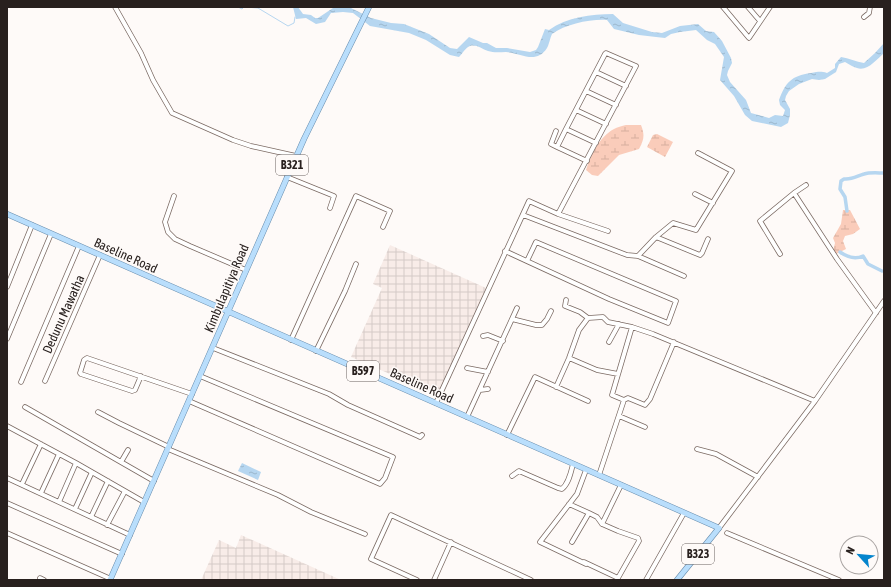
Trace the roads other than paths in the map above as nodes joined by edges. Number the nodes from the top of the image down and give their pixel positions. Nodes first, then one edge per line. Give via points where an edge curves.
1 (115, 7) edge
2 (723, 7) edge
3 (748, 7) edge
4 (770, 7) edge
5 (870, 7) edge
6 (368, 8) edge
7 (864, 17) dead end
8 (760, 21) junction
9 (596, 72) junction
10 (626, 86) junction
11 (586, 91) junction
12 (616, 105) junction
13 (576, 110) junction
14 (606, 124) junction
15 (566, 129) junction
16 (556, 131) dead end
17 (596, 143) junction
18 (557, 147) junction
19 (698, 153) dead end
20 (296, 156) junction
21 (587, 161) junction
22 (287, 177) junction
23 (806, 186) dead end
24 (794, 193) junction
25 (695, 194) dead end
26 (174, 196) dead end
27 (713, 203) junction
28 (330, 208) dead end
29 (558, 214) junction
30 (523, 215) junction
31 (8, 217) edge
32 (32, 225) junction
33 (383, 227) dead end
34 (608, 231) dead end
35 (51, 234) junction
36 (656, 237) junction
37 (708, 238) dead end
38 (78, 246) junction
39 (505, 251) junction
40 (780, 254) dead end
41 (100, 255) junction
42 (638, 256) junction
43 (528, 261) junction
44 (356, 264) dead end
45 (246, 270) junction
46 (684, 276) dead end
47 (7, 287) edge
48 (566, 300) dead end
49 (884, 301) edge
50 (517, 308) dead end
51 (551, 311) dead end
52 (228, 312) junction
53 (876, 313) junction
54 (588, 318) junction
55 (512, 320) junction
56 (619, 324) junction
57 (632, 327) junction
58 (483, 336) dead end
59 (7, 339) edge
60 (291, 340) junction
61 (503, 341) junction
62 (609, 342) dead end
63 (674, 342) junction
64 (213, 348) junction
65 (316, 351) junction
66 (569, 358) junction
67 (467, 368) dead end
68 (488, 372) junction
69 (618, 374) junction
70 (141, 376) junction
71 (200, 376) junction
72 (45, 381) dead end
73 (21, 382) dead end
74 (556, 387) junction
75 (488, 389) dead end
76 (480, 390) junction
77 (192, 394) junction
78 (624, 400) junction
79 (189, 401) junction
80 (588, 401) dead end
81 (816, 401) junction
82 (436, 403) junction
83 (25, 406) dead end
84 (98, 412) dead end
85 (619, 416) junction
86 (466, 417) junction
87 (7, 426) edge
88 (644, 427) dead end
89 (422, 435) dead end
90 (507, 435) junction
91 (41, 444) junction
92 (169, 448) junction
93 (696, 449) dead end
94 (128, 450) dead end
95 (59, 454) junction
96 (121, 462) junction
97 (76, 463) junction
98 (573, 464) junction
99 (586, 470) junction
100 (92, 472) junction
101 (512, 476) dead end
102 (600, 476) junction
103 (758, 477) junction
104 (7, 478) edge
105 (108, 481) junction
106 (154, 481) junction
107 (22, 484) junction
108 (621, 485) junction
109 (125, 490) junction
110 (41, 493) junction
111 (59, 502) junction
112 (144, 502) junction
113 (7, 503) edge
114 (569, 504) junction
115 (75, 509) junction
116 (589, 513) junction
117 (684, 513) junction
118 (91, 517) junction
119 (107, 524) junction
120 (602, 524) junction
121 (719, 528) junction
122 (7, 533) edge
123 (727, 533) dead end
124 (365, 534) dead end
125 (130, 535) junction
126 (451, 542) junction
127 (572, 542) dead end
128 (122, 554) junction
129 (584, 562) dead end
130 (598, 569) junction
131 (110, 579) edge
132 (619, 579) edge
133 (417, 580) edge
134 (434, 580) edge
135 (531, 580) edge
136 (646, 580) edge
137 (677, 580) edge
138 (839, 580) edge

1 - 20 street via 172,113 233,140
2 - 8 street via 749,38
3 - 8 street
4 - 8 street
5 - 7 street via 869,13
6 - 20 main road, Kimbulapitiya Road / B321
9 - 10 street
9 - 10 street via 606,53 636,66
9 - 11 street
10 - 12 street
11 - 12 street
11 - 13 street
12 - 14 street
13 - 14 street
13 - 15 street
14 - 17 street
15 - 17 street
15 - 18 street
16 - 18 street via 551,144
17 - 21 street
18 - 21 street
19 - 27 street via 732,171
20 - 22 main road, Kimbulapitiya Road / B321
21 - 29 street
22 - 28 street via 334,196
22 - 45 main road, Kimbulapitiya Road / B321
23 - 24 street
24 - 40 street via 760,221
24 - 53 street
25 - 27 street
26 - 45 street via 165,222 168,232 174,239
27 - 36 street via 696,230 673,223
29 - 30 street via 529,201
29 - 34 street
30 - 39 street
30 - 42 street via 627,255
31 - 32 main road, Baseline Road / B597
32 - 35 main road, Baseline Road / B597
32 - 47 street
33 - 60 street via 390,212 356,196
35 - 38 main road, Baseline Road / B597
35 - 59 street
36 - 37 street via 700,255
36 - 42 street
38 - 41 main road, Baseline Road / B597
38 - 73 street
39 - 43 street
39 - 82 street
41 - 52 main road, Baseline Road / B597
41 - 72 street, Dedunu Mawatha
42 - 46 street
43 - 43 street via 668,323 676,301 536,242
44 - 65 street
45 - 52 main road, Kimbulapitiya Road / B321
48 - 54 street via 565,306
49 - 53 street
50 - 55 street
51 - 55 street via 542,325
52 - 60 main road, Baseline Road / B597
52 - 64 main road, Kimbulapitiya Road / B321
53 - 81 street
54 - 56 street via 603,317 608,322
54 - 66 street via 578,330
55 - 61 street
56 - 57 street
56 - 62 street
57 - 63 street
57 - 69 street
58 - 61 street via 488,335
60 - 65 main road, Baseline Road / B597
61 - 68 street
63 - 78 street via 650,400 645,405 628,398
63 - 81 street
64 - 71 main road, Kimbulapitiya Road / B321
64 - 89 street via 329,394 420,437
65 - 82 main road, Baseline Road / B597
66 - 69 street via 597,370
66 - 74 street
67 - 68 street
68 - 76 street
69 - 78 street via 612,395
70 - 70 street via 87,358 80,373 132,391 135,390
70 - 77 street
71 - 77 main road, Kimbulapitiya Road / B321
71 - 79 street via 393,457 385,478 380,484
74 - 80 street
74 - 90 street via 534,377
75 - 76 street
76 - 86 street
77 - 79 main road, Kimbulapitiya Road / B321
78 - 85 street
79 - 92 main road, Kimbulapitiya Road / B321
81 - 103 street
82 - 86 main road, Baseline Road / B597
83 - 96 street
84 - 92 street
85 - 88 street
85 - 102 street
86 - 90 main road, Baseline Road / B597
87 - 91 street
90 - 98 main road, Baseline Road / B597
91 - 95 street
91 - 107 street
92 - 106 main road, Kimbulapitiya Road / B321
92 - 124 street
93 - 103 street via 716,454
94 - 96 street
95 - 97 street
95 - 110 street
96 - 106 street
97 - 100 street
97 - 111 street
98 - 99 main road, Baseline Road / B597
98 - 101 street via 562,489 519,471
99 - 102 main road, Baseline Road / B597
99 - 114 street via 577,494
100 - 105 street
100 - 115 street
102 - 108 main road, Baseline Road / B597
103 - 121 street
104 - 107 street
105 - 109 street
105 - 118 street
106 - 112 main road, Kimbulapitiya Road / B321
107 - 110 street
108 - 117 main road, Baseline Road / B597
108 - 120 street
109 - 112 street
109 - 119 street
110 - 111 street
111 - 115 street
112 - 125 main road, Kimbulapitiya Road / B321
113 - 128 street
114 - 116 street
114 - 130 street via 540,542
115 - 118 street
116 - 120 street via 597,517
116 - 127 street
117 - 121 main road, Baseline Road / B597
117 - 136 street
118 - 119 street
119 - 125 street
120 - 132 street via 634,536 639,541
121 - 137 main road, B323
122 - 131 street
123 - 138 street
125 - 128 main road, Kimbulapitiya Road / B321
126 - 133 street via 391,515 371,559
126 - 134 street
126 - 135 street
128 - 131 main road, Kimbulapitiya Road / B321
129 - 130 street
130 - 132 street

